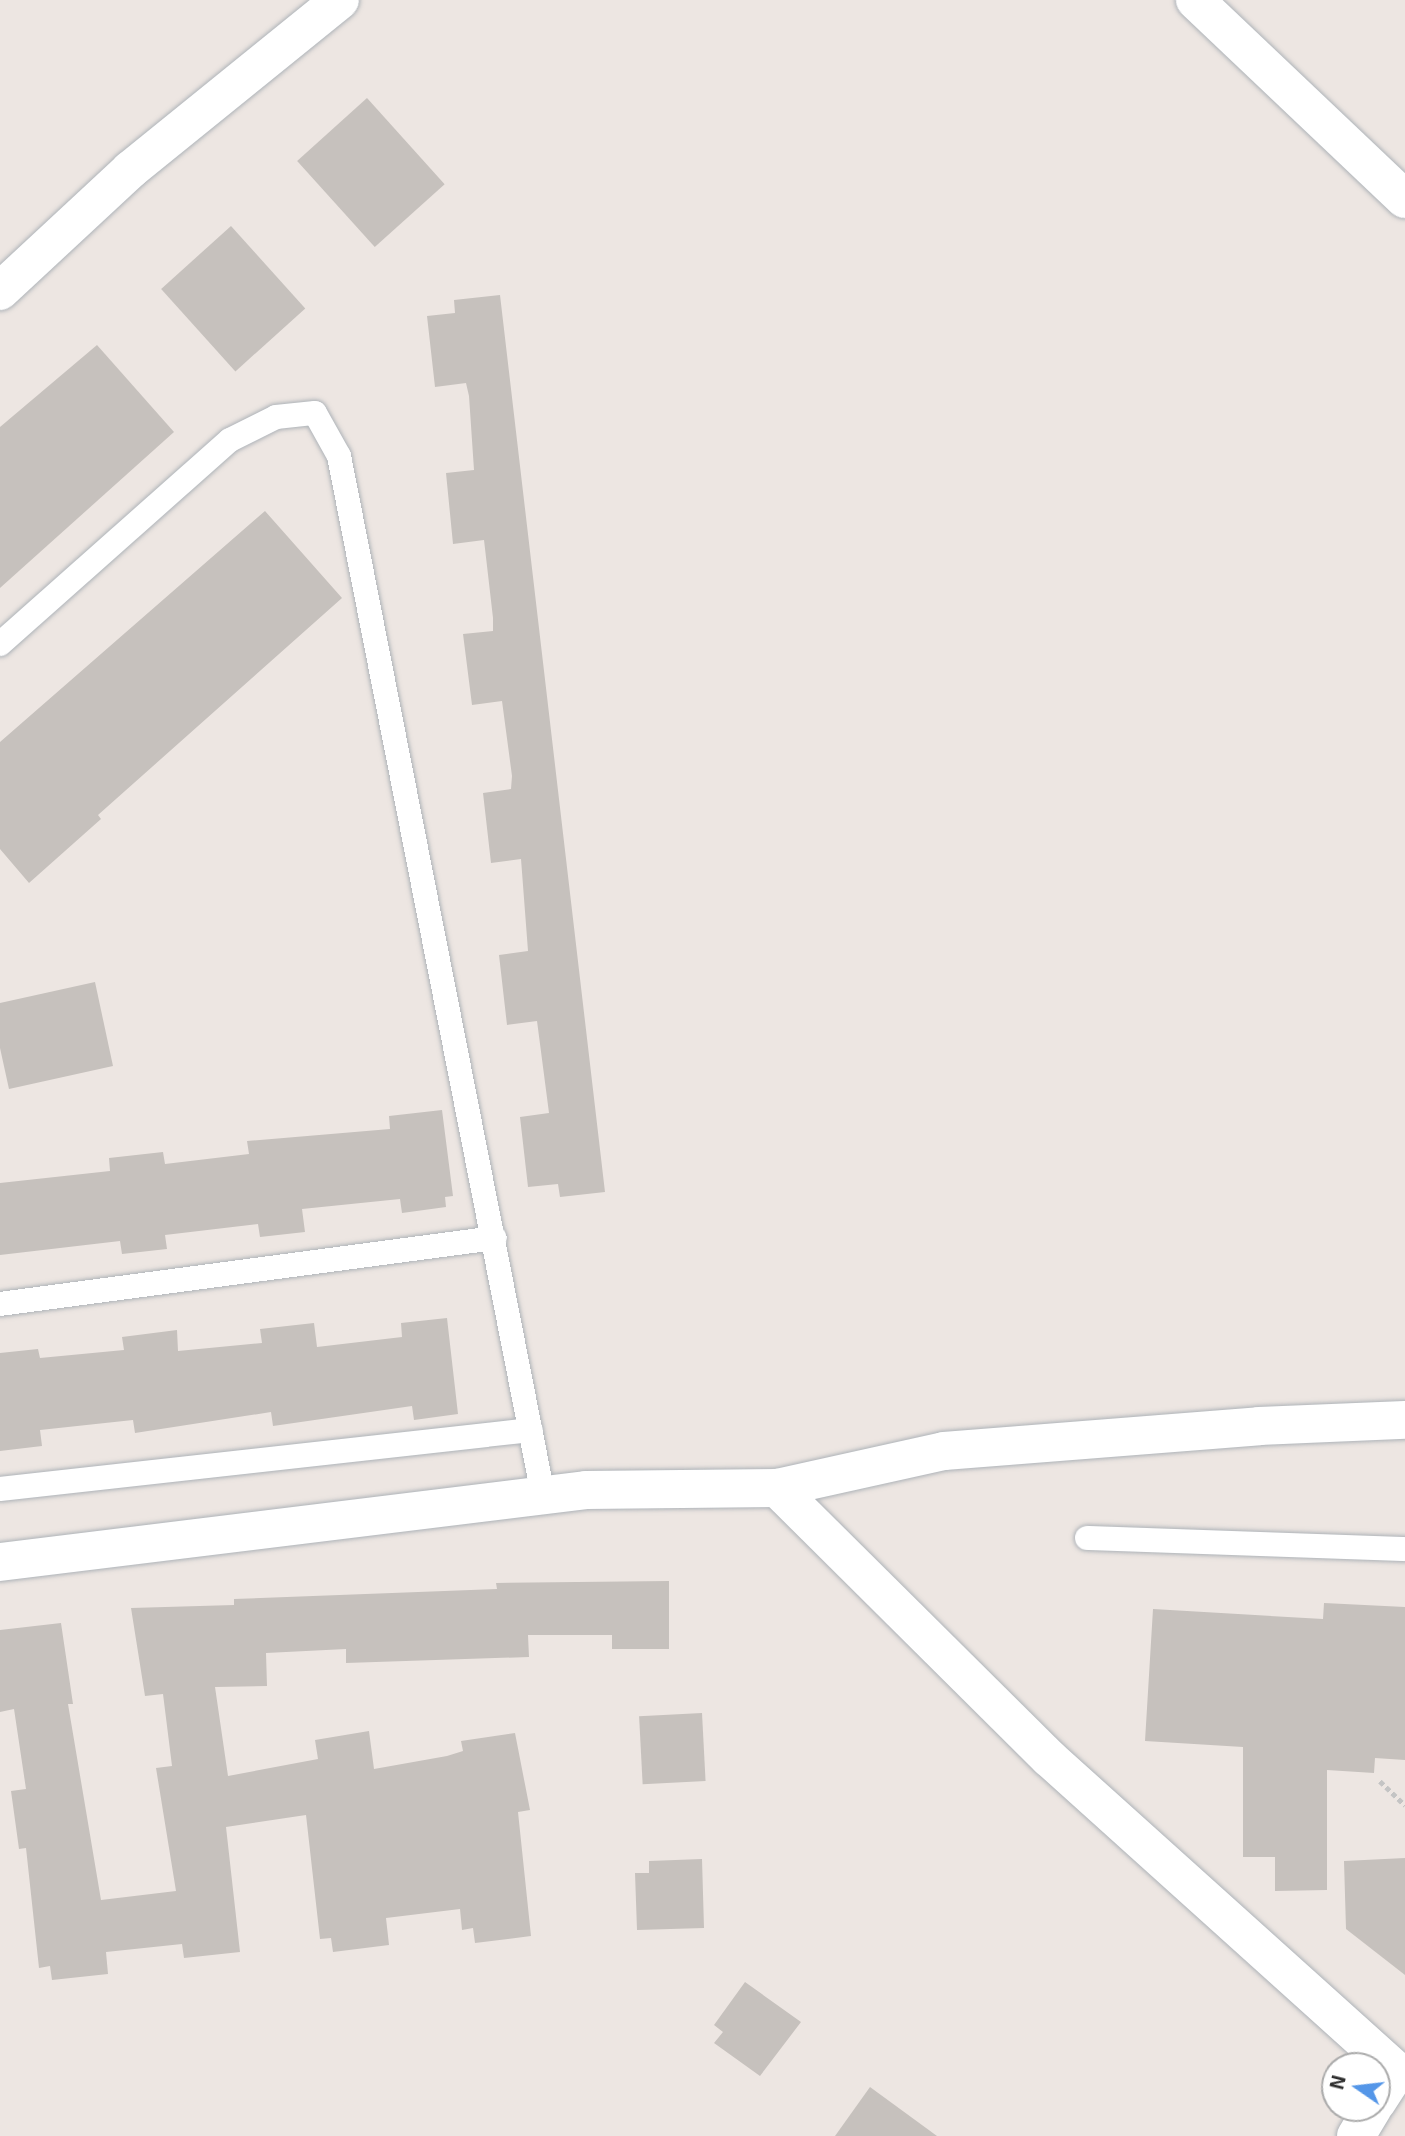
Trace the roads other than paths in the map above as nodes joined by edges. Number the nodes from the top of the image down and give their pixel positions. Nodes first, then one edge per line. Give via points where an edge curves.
1 (340, 0) edge
2 (1195, 0) edge
3 (1405, 199) edge
4 (0, 291) edge
5 (0, 644) edge
6 (495, 1238) junction
7 (0, 1304) edge
8 (1405, 1420) edge
9 (531, 1430) junction
10 (777, 1488) junction
11 (0, 1489) edge
12 (542, 1495) junction
13 (1087, 1538) dead end
14 (1405, 1549) edge
15 (0, 1562) edge
16 (1393, 2084) edge

1 - 4 street via 130,170
2 - 3 street
5 - 6 lane via 230,440 276,417 315,413 339,456
6 - 7 lane
6 - 9 lane
8 - 10 street via 1259,1426 944,1451
9 - 11 lane
9 - 12 lane
10 - 12 street via 586,1490
10 - 16 street via 1049,1758
12 - 15 street
13 - 14 lane

